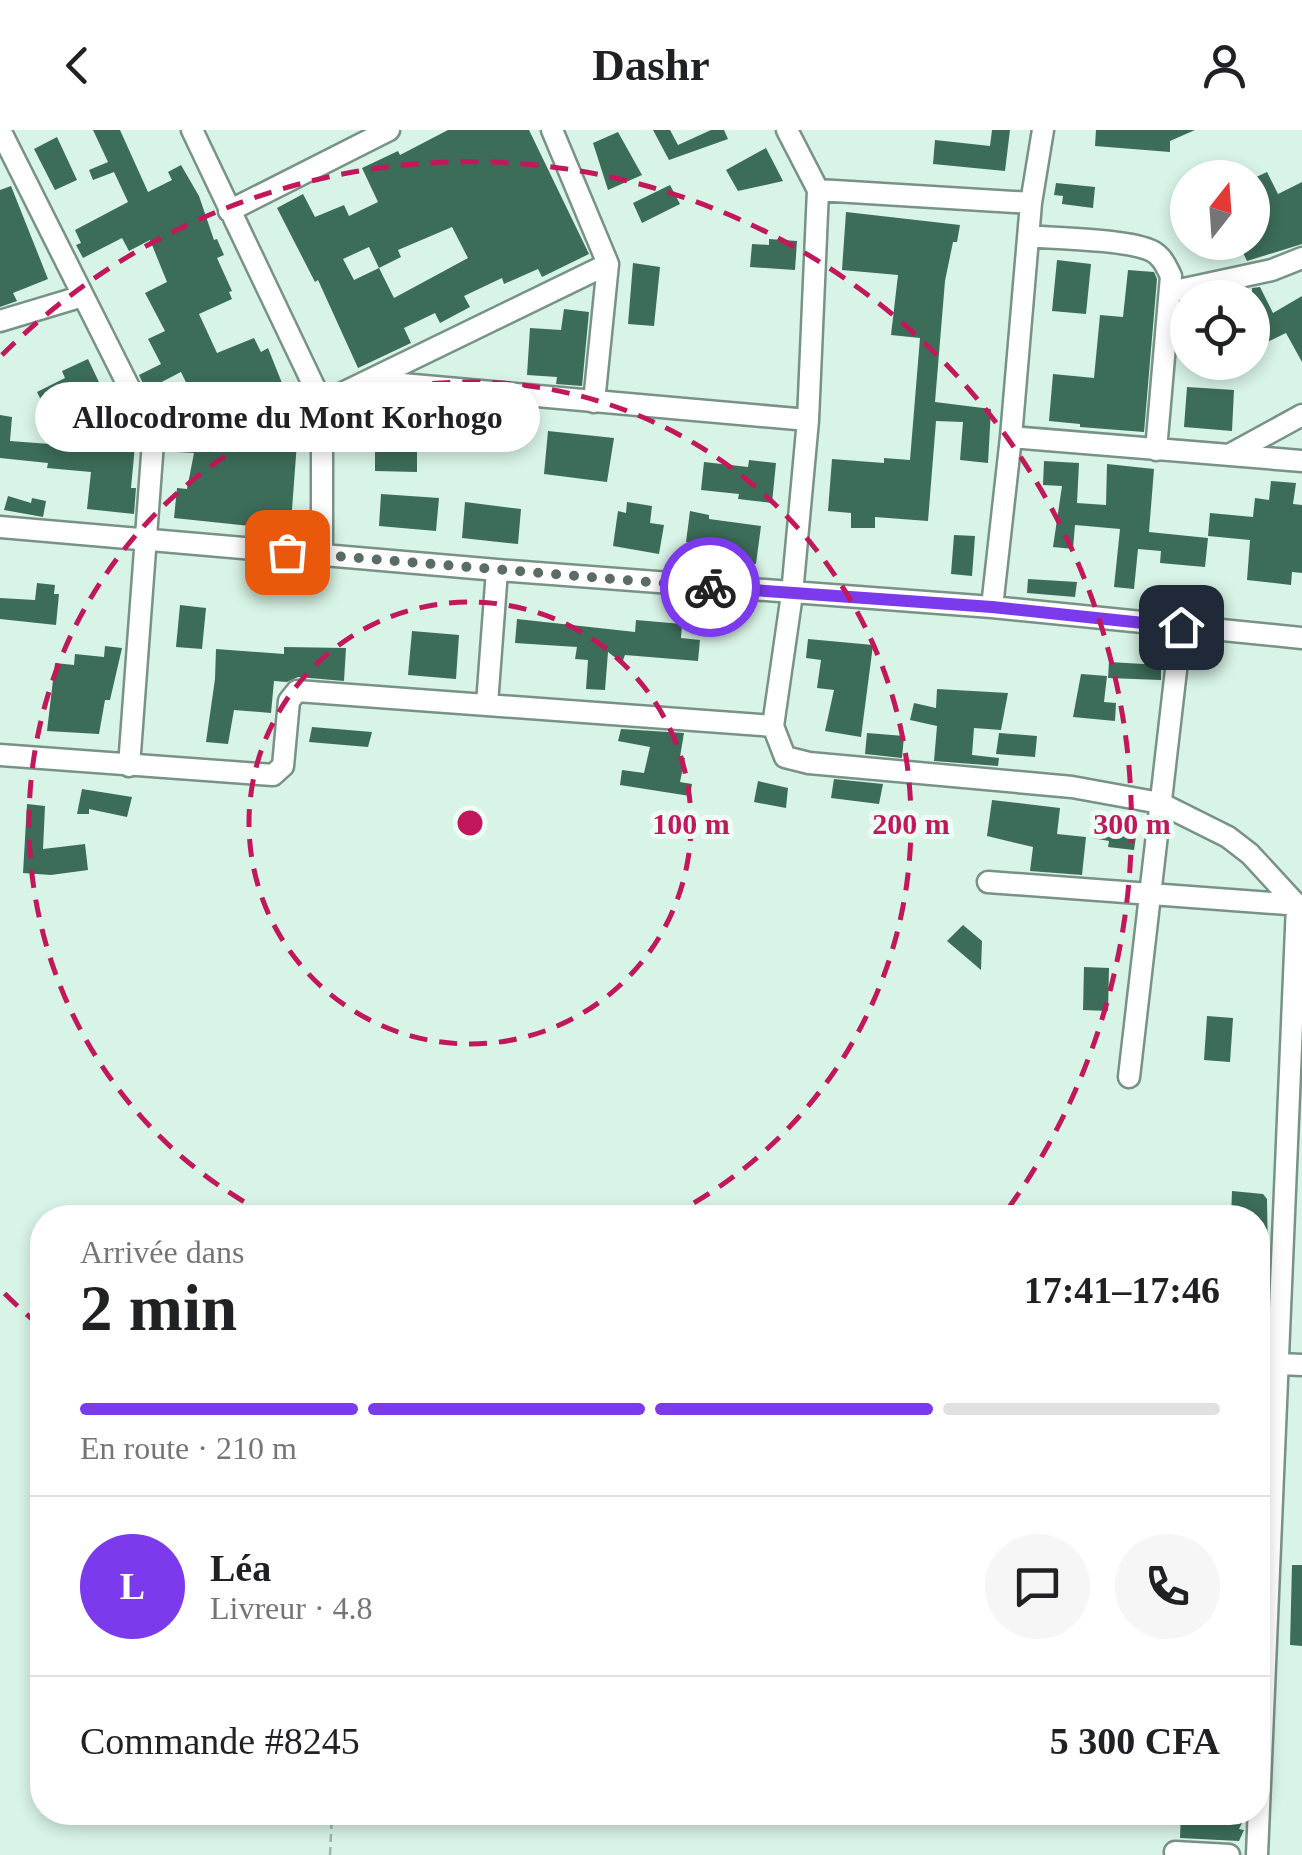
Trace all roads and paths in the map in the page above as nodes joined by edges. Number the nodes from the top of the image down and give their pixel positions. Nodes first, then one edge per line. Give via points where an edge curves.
1 (0, 130) edge
2 (192, 130) edge
3 (390, 130) edge
4 (552, 130) edge
5 (787, 130) edge
6 (1043, 130) edge
7 (818, 190) junction
8 (1031, 203) junction
9 (229, 211) junction
10 (1029, 236) junction
11 (1302, 258) edge
12 (608, 264) junction
13 (1171, 280) edge
14 (1226, 280) edge
15 (1170, 292) edge
16 (83, 296) junction
17 (0, 321) edge
18 (368, 381) junction
19 (594, 402) junction
20 (322, 403) junction
21 (1302, 415) edge
22 (808, 420) junction
23 (1011, 437) junction
24 (1156, 450) junction
25 (1227, 456) junction
26 (1302, 462) edge
27 (0, 527) edge
28 (145, 540) junction
29 (322, 556) junction
30 (497, 570) junction
31 (792, 594) junction
32 (992, 607) junction
33 (1181, 627) junction
34 (1302, 638) edge
35 (487, 704) junction
36 (772, 726) junction
37 (0, 756) edge
38 (129, 766) junction
39 (1160, 803) junction
40 (988, 882) dead end
41 (1150, 894) junction
42 (1300, 905) edge
43 (1130, 1077) dead end
44 (1280, 1364) junction
45 (1302, 1365) edge
46 (1270, 1577) edge
47 (331, 1825) edge
48 (1258, 1825) edge
49 (1174, 1852) dead end
50 (330, 1855) edge
51 (1230, 1855) edge
52 (1257, 1855) edge

1 - 16 street
2 - 9 street
3 - 9 street
4 - 12 street
5 - 7 street
6 - 8 street
7 - 8 street
7 - 22 street
8 - 10 street
9 - 20 street
10 - 13 street via 1153,251
10 - 23 street
11 - 14 street
12 - 18 street
12 - 19 street
15 - 24 street
16 - 17 street
16 - 28 street via 153,442
18 - 19 street
18 - 20 street
19 - 22 street
20 - 29 street
21 - 25 street
22 - 31 street
23 - 24 street
23 - 32 street
24 - 25 street
25 - 26 street
27 - 28 street
28 - 29 street
28 - 38 street
29 - 30 street
30 - 31 street
30 - 35 street
31 - 32 street
31 - 36 street
32 - 33 street
33 - 34 street
33 - 39 street
35 - 36 street
35 - 38 street via 297,691 289,701 280,772
36 - 39 street via 786,756 810,764 1072,787
37 - 38 street
39 - 41 street
39 - 42 street via 1228,837
40 - 41 street
41 - 42 street
41 - 43 street
42 - 44 street
44 - 45 street
44 - 46 street
47 - 50 path
48 - 52 street
49 - 51 street

